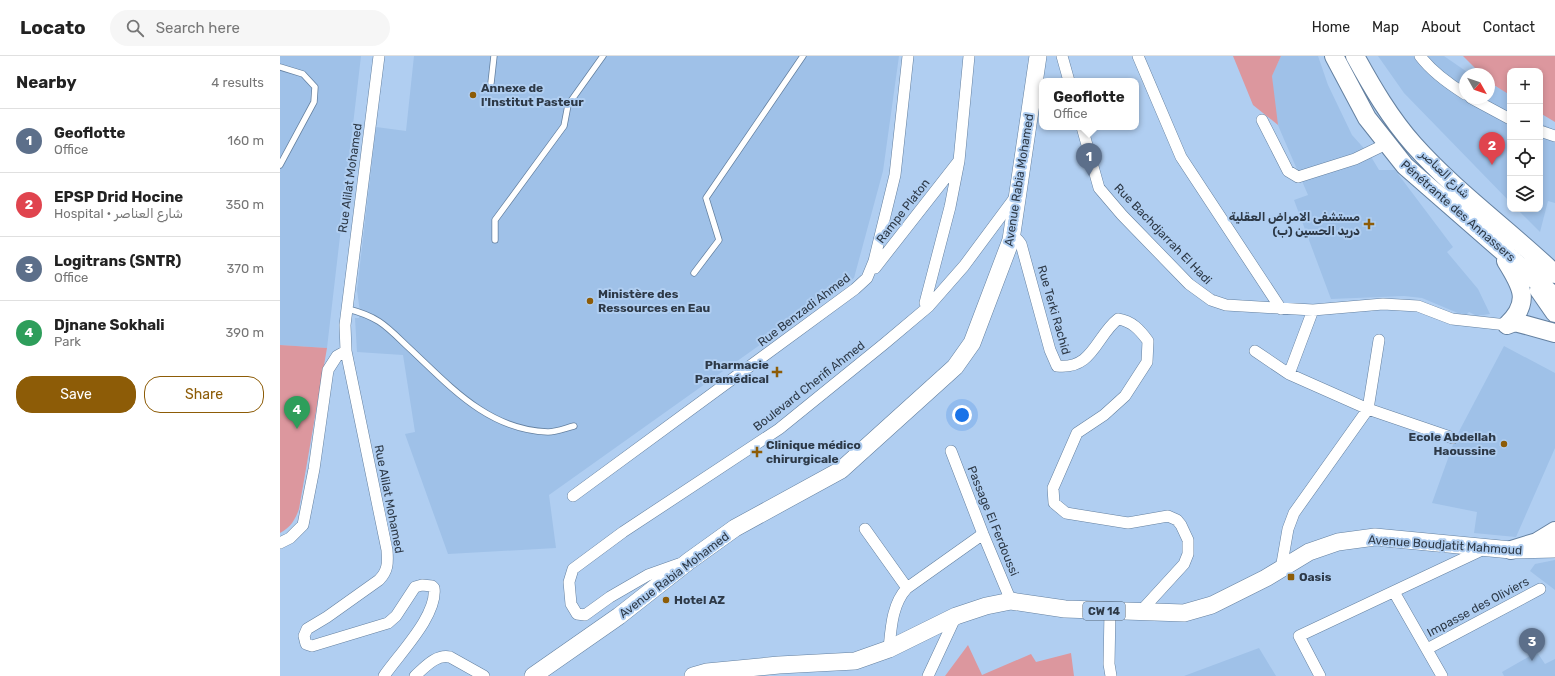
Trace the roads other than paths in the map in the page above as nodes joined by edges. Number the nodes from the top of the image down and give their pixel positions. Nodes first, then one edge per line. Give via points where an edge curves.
1 (379, 56) edge
2 (494, 56) edge
3 (603, 56) edge
4 (803, 56) edge
5 (908, 56) edge
6 (969, 56) edge
7 (1038, 56) edge
8 (1062, 56) edge
9 (1138, 56) edge
10 (1334, 56) edge
11 (1355, 56) edge
12 (1420, 56) edge
13 (280, 67) edge
14 (1068, 78) edge
15 (491, 83) dead end
16 (1459, 91) edge
17 (1482, 104) edge
18 (1507, 117) edge
19 (1262, 120) dead end
20 (1083, 130) edge
21 (1543, 132) edge
22 (1555, 136) edge
23 (1386, 144) junction
24 (959, 160) junction
25 (280, 165) edge
26 (1019, 192) junction
27 (495, 240) dead end
28 (1011, 240) junction
29 (1497, 248) junction
30 (1547, 260) edge
31 (1522, 267) junction
32 (694, 273) dead end
33 (1555, 274) edge
34 (867, 278) junction
35 (1555, 297) edge
36 (928, 307) junction
37 (348, 309) junction
38 (1281, 309) junction
39 (1313, 310) junction
40 (1555, 313) edge
41 (1507, 325) junction
42 (1555, 333) edge
43 (1379, 340) dead end
44 (346, 351) junction
45 (1255, 351) dead end
46 (1289, 374) junction
47 (1368, 409) junction
48 (574, 426) dead end
49 (1453, 438) dead end
50 (951, 451) dead end
51 (573, 496) dead end
52 (865, 529) dead end
53 (1555, 531) edge
54 (982, 534) junction
55 (280, 543) edge
56 (1486, 548) junction
57 (1555, 549) edge
58 (1511, 550) junction
59 (689, 560) junction
60 (1281, 569) junction
61 (907, 588) junction
62 (1540, 589) dead end
63 (1394, 592) junction
64 (1011, 601) junction
65 (1110, 611) junction
66 (1141, 611) junction
67 (956, 616) junction
68 (889, 649) junction
69 (1427, 649) junction
70 (776, 670) edge
71 (384, 676) edge
72 (415, 676) edge
73 (484, 676) edge
74 (534, 676) edge
75 (693, 676) edge
76 (928, 676) edge
77 (1111, 676) edge
78 (1320, 676) edge
79 (1442, 676) edge

1 - 37 street, Rue Alilat Mohamed
2 - 15 lane
3 - 27 lane via 568,105 564,126 495,220
4 - 32 lane via 706,198 719,240
5 - 34 street, Rue Benzadi Ahmed via 896,175 874,261
6 - 24 street
7 - 26 main road, Avenue Rabia Mohamed
8 - 14 street
9 - 38 street via 1181,157
10 - 23 highway, Pénétrante des Annassers via 1367,118
11 - 30 highway, شارع العناصر via 1378,98 1414,144 1479,207
12 - 16 street
13 - 25 lane via 303,74 315,87 314,102
17 - 18 street
19 - 23 street via 1288,171 1298,176 1355,159
20 - 38 street, Rue Bachdjarrah El Hadi via 1099,188 1189,284 1211,300 1226,306
21 - 22 street
23 - 29 highway, Pénétrante des Annassers via 1405,166
24 - 34 street, Rampe Platon
24 - 36 street via 950,207 925,303
26 - 28 main road, Avenue Rabia Mohamed
26 - 36 street via 964,266
28 - 59 main road, Avenue Rabia Mohamed via 972,343 954,368 841,470 735,528
28 - 66 street, Rue Terki Rachid via 1018,240 1021,244 1050,350 1057,366 1067,367 1085,359 1109,326 1118,319 1128,321 1139,329 1148,341 1147,362 1125,396 1078,433 1053,488 1054,503 1066,514 1128,522 1168,516 1181,525 1188,540 1188,554 1184,564
29 - 31 highway, Pénétrante des Annassers
29 - 41 highway via 1518,280 1523,299 1517,316
30 - 33 highway, شارع العناصر
31 - 35 highway, Pénétrante des Annassers
31 - 40 highway
34 - 51 street, Rue Benzadi Ahmed
36 - 59 street, Boulevard Cherifi Ahmed via 779,428 623,532 573,569 569,582 571,604 577,614 585,615 648,575
37 - 44 street, Rue Alilat Mohamed via 345,325
37 - 48 lane via 379,319 468,403 488,416 548,432
38 - 39 street, Rue Bachdjarrah El Hadi
39 - 41 street, Rue Bachdjarrah El Hadi via 1384,304 1418,306 1452,319
39 - 46 street
41 - 42 highway via 1515,322
43 - 47 street
44 - 55 street via 337,356 328,370 303,525 290,538
44 - 71 street, Rue Alilat Mohamed via 387,550 388,566 379,580 307,629 304,636 306,644 312,646 388,623 396,616 415,587 432,586 434,596 430,610
45 - 46 street
46 - 47 street
47 - 49 street
47 - 60 street via 1294,512 1288,529
50 - 54 street, Passage El Ferdoussi
52 - 61 street
53 - 58 highway via 1537,542
54 - 61 street
54 - 64 street, Passage El Ferdoussi
56 - 58 main road, Avenue Boudjatit Mahmoud / CW 14
56 - 60 main road, Avenue Boudjatit Mahmoud / CW 14 via 1375,538 1338,542 1309,552
56 - 63 street
57 - 58 main road, Avenue Boudjatit Mahmoud / CW 14
59 - 74 main road, Avenue Rabia Mohamed via 619,616
60 - 66 main road, Avenue Boudjatit Mahmoud / CW 14 via 1212,605 1184,613
61 - 68 street via 901,595 896,609
62 - 69 street, Impasse des Oliviers
63 - 69 street
63 - 78 street via 1299,636
64 - 65 main road, Avenue Boudjatit Mahmoud / CW 14 via 1065,609
64 - 67 main road, Avenue Boudjatit Mahmoud / CW 14
65 - 66 main road, Avenue Boudjatit Mahmoud / CW 14
65 - 77 street
67 - 68 main road, Avenue Boudjatit Mahmoud / CW 14
67 - 76 street
68 - 70 main road, Avenue Boudjatit Mahmoud / CW 14 via 855,661
69 - 79 street
70 - 75 main road, Avenue Boudjatit Mahmoud / CW 14 via 707,672
72 - 73 street via 431,662 445,656

